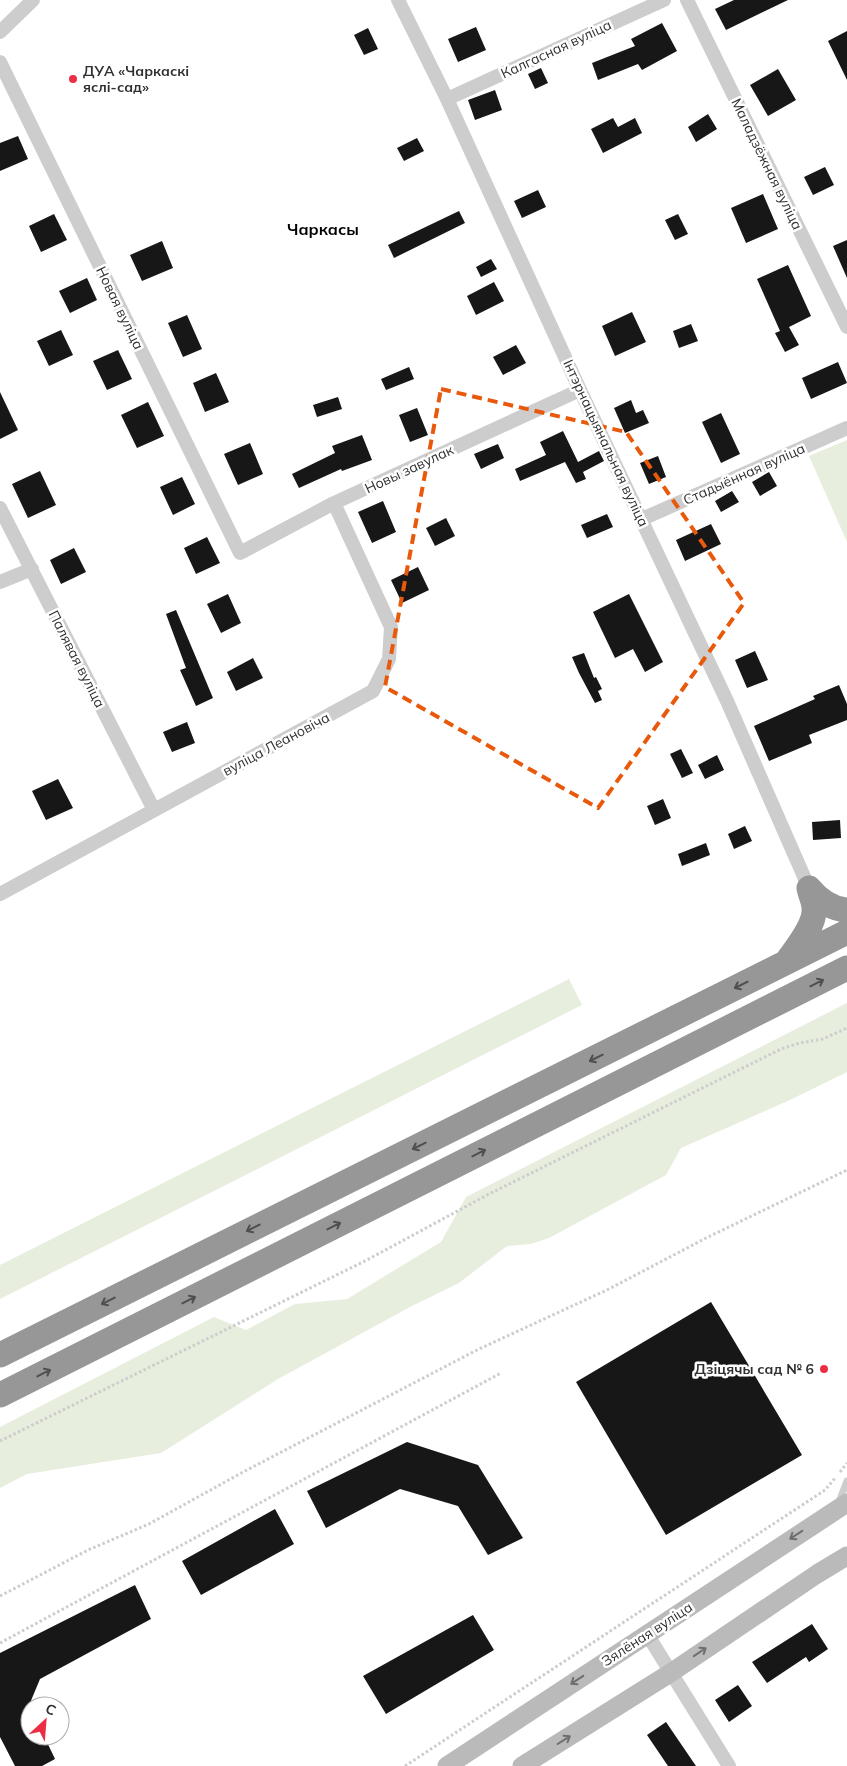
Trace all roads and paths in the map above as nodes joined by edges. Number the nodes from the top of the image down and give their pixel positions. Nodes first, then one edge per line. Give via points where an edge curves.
1 (33, 0) edge
2 (398, 0) edge
3 (664, 0) edge
4 (687, 0) edge
5 (0, 32) edge
6 (0, 62) edge
7 (448, 99) junction
8 (847, 327) edge
9 (580, 390) junction
10 (847, 428) edge
11 (334, 503) junction
12 (0, 508) edge
13 (642, 519) junction
14 (240, 553) joint
15 (32, 569) junction
16 (0, 582) edge
17 (154, 810) junction
18 (809, 888) junction
19 (0, 894) edge
20 (847, 910) edge
21 (847, 932) edge
22 (785, 963) junction
23 (847, 968) edge
24 (847, 1028) edge
25 (847, 1170) edge
26 (0, 1355) edge
27 (501, 1373) dead end
28 (0, 1395) edge
29 (0, 1441) edge
30 (847, 1464) edge
31 (847, 1482) edge
32 (842, 1506) edge
33 (847, 1556) edge
34 (0, 1596) edge
35 (647, 1634) junction
36 (0, 1642) edge
37 (672, 1672) junction
38 (405, 1766) edge
39 (447, 1766) edge
40 (522, 1766) edge
41 (730, 1766) edge

1 - 5 street
2 - 7 street, Інтэрнацыянальная вуліца
3 - 7 street, Калгасная вуліца
4 - 8 street, Маладзёжная вуліца
6 - 14 street, Новая вуліца
7 - 9 street, Інтэрнацыянальная вуліца
9 - 11 street, Новы завулак
9 - 13 street, Інтэрнацыянальная вуліца
10 - 13 street, Стадыённая вуліца
11 - 14 street, Новы завулак
11 - 17 street, вуліца Леановіча via 391,626 389,659 373,691
12 - 15 street, Палявая вуліца
13 - 18 street, Інтэрнацыянальная вуліца
15 - 16 street
15 - 17 street, Палявая вуліца
17 - 19 street, вуліца Леановіча
18 - 20 highway via 829,906
18 - 22 highway via 814,908 812,920
21 - 22 highway
22 -> 26 highway
28 -> 23 highway
24 - 29 path via 823,1039 781,1050
25 - 34 path via 708,1237 609,1290 477,1350 148,1524 88,1550
27 - 36 path
30 - 38 path via 825,1490
31 - 32 lane
32 -> 35 main road, Зялёная вуліца
37 -> 33 main road
35 - 37 street
35 -> 39 main road, Зялёная вуліца
40 -> 37 main road
37 - 41 street

